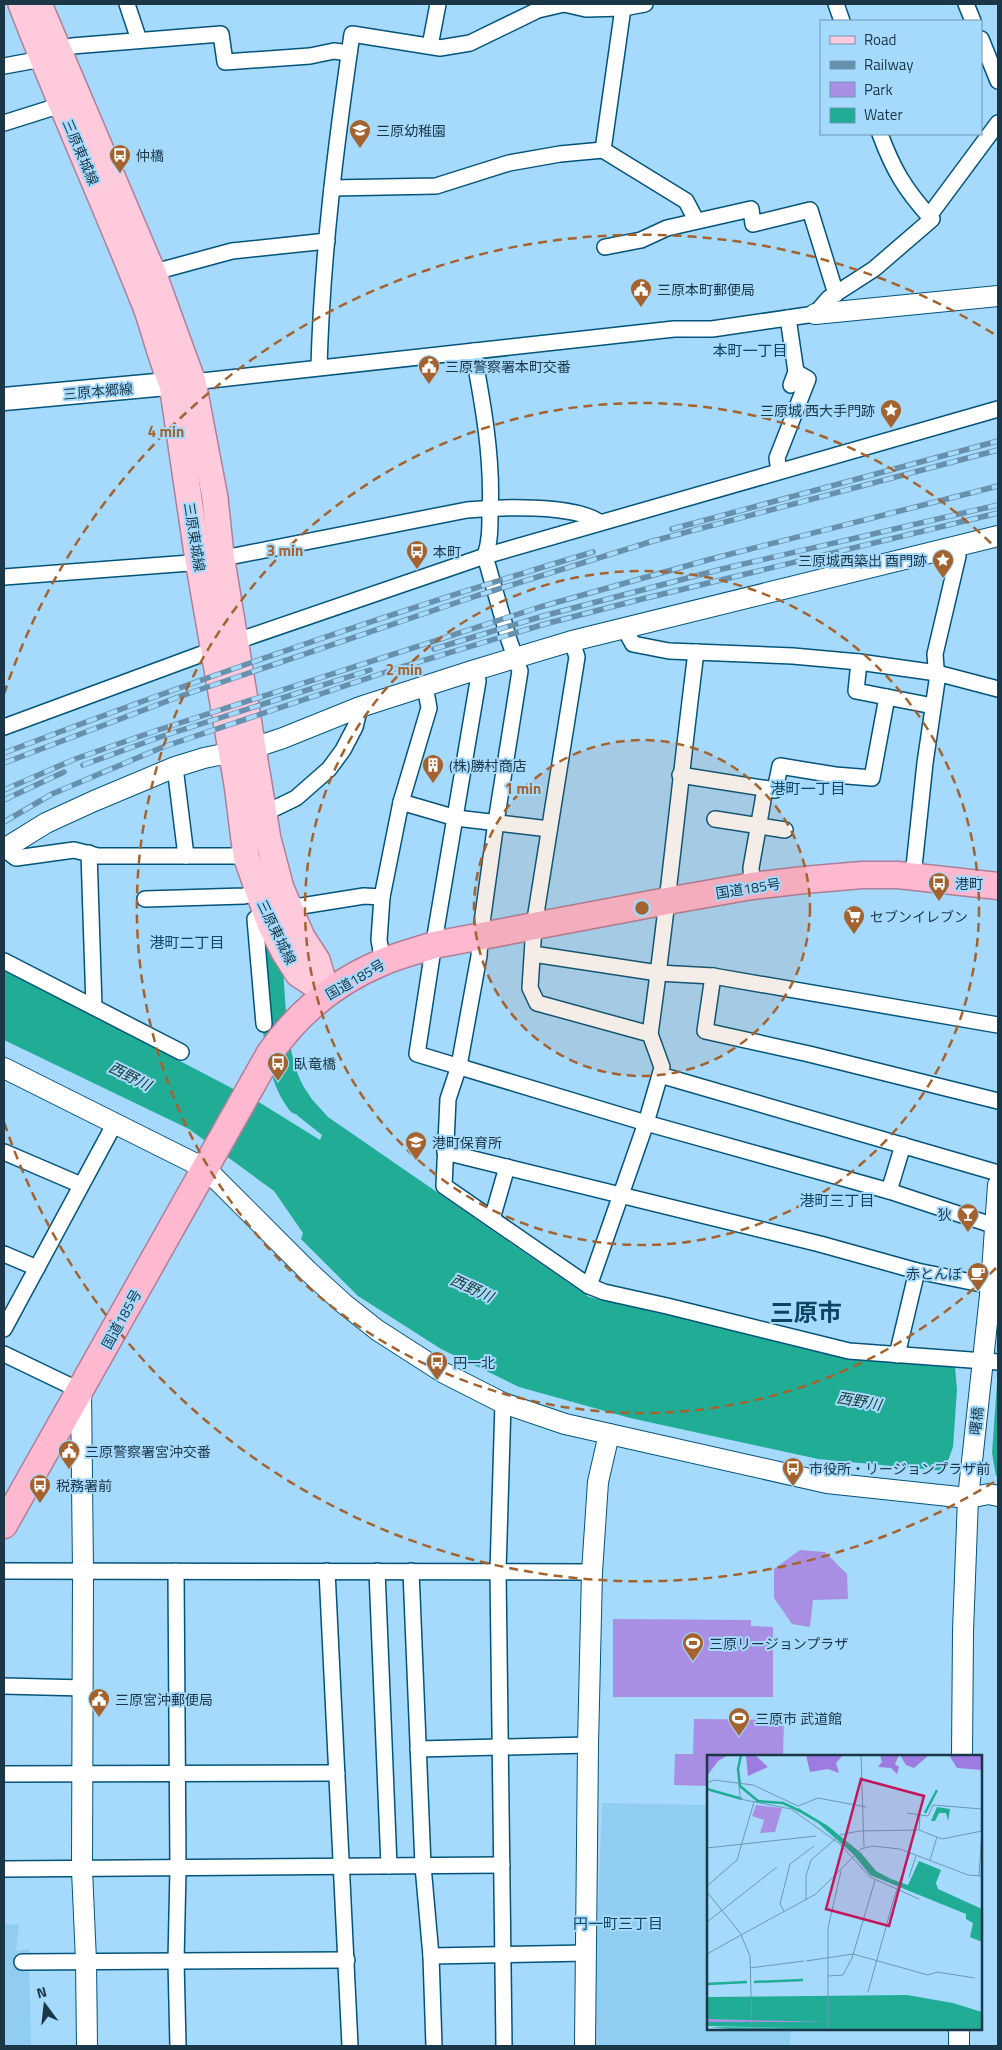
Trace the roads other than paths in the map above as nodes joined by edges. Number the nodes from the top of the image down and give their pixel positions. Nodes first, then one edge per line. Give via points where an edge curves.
1 (21, 4) edge
2 (39, 4) edge
3 (127, 4) edge
4 (438, 4) edge
5 (644, 4) edge
6 (836, 4) edge
7 (966, 4) edge
8 (623, 8) junction
9 (842, 20) edge
10 (974, 20) edge
11 (139, 40) junction
12 (982, 41) edge
13 (430, 46) junction
14 (349, 53) junction
15 (50, 55) junction
16 (4, 66) edge
17 (998, 81) edge
18 (61, 105) junction
19 (998, 122) edge
20 (4, 123) edge
21 (880, 135) edge
22 (603, 150) junction
23 (332, 188) junction
24 (929, 216) junction
25 (696, 220) junction
26 (327, 242) junction
27 (606, 247) dead end
28 (154, 275) junction
29 (836, 294) junction
30 (998, 296) edge
31 (814, 314) junction
32 (788, 318) junction
33 (473, 351) junction
34 (319, 367) junction
35 (182, 383) junction
36 (4, 399) edge
37 (998, 409) edge
38 (779, 471) junction
39 (491, 508) junction
40 (600, 522) junction
41 (998, 536) edge
42 (955, 546) junction
43 (486, 556) junction
44 (210, 558) junction
45 (4, 577) edge
46 (624, 628) junction
47 (572, 642) junction
48 (225, 645) junction
49 (696, 652) junction
50 (517, 658) junction
51 (859, 662) junction
52 (475, 670) junction
53 (937, 673) junction
54 (425, 686) junction
55 (998, 689) edge
56 (887, 697) junction
57 (933, 706) junction
58 (360, 707) junction
59 (4, 727) edge
60 (243, 750) junction
61 (175, 767) junction
62 (680, 775) junction
63 (765, 789) junction
64 (401, 802) junction
65 (263, 814) junction
66 (456, 818) junction
67 (715, 819) dead end
68 (496, 822) junction
69 (758, 826) junction
70 (549, 829) junction
71 (784, 830) dead end
72 (4, 849) edge
73 (89, 853) junction
74 (186, 856) junction
75 (246, 856) junction
76 (913, 876) junction
77 (752, 886) junction
78 (998, 886) edge
79 (257, 893) junction
80 (382, 896) junction
81 (145, 899) dead end
82 (667, 901) junction
83 (278, 912) junction
84 (534, 926) junction
85 (480, 937) junction
86 (434, 945) junction
87 (534, 954) junction
88 (4, 961) edge
89 (383, 962) junction
90 (658, 973) junction
91 (713, 976) junction
92 (327, 993) junction
93 (94, 1007) junction
94 (998, 1025) edge
95 (274, 1028) junction
96 (650, 1034) junction
97 (181, 1052) dead end
98 (459, 1066) junction
99 (4, 1068) edge
100 (660, 1075) junction
101 (998, 1100) edge
102 (115, 1123) junction
103 (646, 1123) junction
104 (903, 1145) junction
105 (4, 1152) edge
106 (445, 1152) junction
107 (210, 1160) junction
108 (507, 1167) junction
109 (998, 1173) edge
110 (81, 1185) junction
111 (998, 1185) edge
112 (889, 1192) junction
113 (621, 1196) junction
114 (492, 1219) junction
115 (997, 1226) edge
116 (4, 1254) edge
117 (37, 1268) junction
118 (917, 1271) junction
119 (589, 1286) junction
120 (991, 1286) junction
121 (4, 1329) edge
122 (4, 1354) edge
123 (897, 1355) junction
124 (987, 1364) edge
125 (81, 1391) junction
126 (503, 1403) junction
127 (609, 1434) junction
128 (998, 1496) edge
129 (968, 1498) junction
130 (4, 1525) edge
131 (411, 1570) junction
132 (4, 1571) edge
133 (176, 1571) junction
134 (327, 1571) junction
135 (377, 1571) junction
136 (498, 1571) junction
137 (84, 1572) junction
138 (592, 1572) junction
139 (4, 1686) edge
140 (84, 1688) junction
141 (588, 1746) junction
142 (501, 1747) junction
143 (418, 1749) junction
144 (962, 1755) edge
145 (337, 1773) junction
146 (4, 1774) edge
147 (177, 1774) junction
148 (84, 1775) junction
149 (502, 1865) junction
150 (389, 1866) junction
151 (422, 1866) junction
152 (342, 1867) junction
153 (4, 1869) edge
154 (178, 1869) junction
155 (82, 1870) junction
156 (587, 1953) junction
157 (503, 1955) junction
158 (431, 1956) junction
159 (346, 1960) junction
160 (86, 1961) junction
161 (176, 1961) junction
162 (22, 1962) dead end
163 (959, 2030) edge
164 (87, 2046) edge
165 (178, 2046) edge
166 (350, 2046) edge
167 (434, 2046) edge
168 (504, 2046) edge
169 (585, 2046) edge
170 (959, 2046) edge

1 - 15 main road, 三原東城線
2 - 15 main road, 三原東城線
3 - 11 street
4 - 13 street
5 - 8 street
6 - 9 street
7 - 10 street
8 - 13 street via 586,9 564,4 538,10 470,43 440,48
8 - 22 street
11 - 14 street via 221,34 225,62 310,56 334,51
11 - 15 street via 72,46
12 - 17 street
13 - 14 street via 352,34
14 - 23 street
15 - 16 street
15 - 18 main road, 三原東城線
15 - 28 main road, 三原東城線
18 - 20 street
18 - 35 main road, 三原東城線 via 146,307 164,367
19 - 24 street
21 - 24 street via 897,174
22 - 23 street via 509,163 436,186
22 - 25 street via 686,201
23 - 26 street
24 - 29 street via 932,219 891,255
25 - 27 street via 666,228 641,240
25 - 29 street via 751,209 754,224 810,210
26 - 28 street via 232,251
26 - 34 street
28 - 35 main road, 三原東城線
29 - 31 street
30 - 31 street
31 - 32 street
32 - 33 street via 721,328 674,329
32 - 38 street via 793,379 808,379 778,458
33 - 34 street
33 - 39 street via 491,478
34 - 35 street
35 - 36 main road, 三原本郷線
35 - 44 main road, 三原東城線
37 - 38 street
38 - 40 street
39 - 40 street via 580,513
39 - 43 street
39 - 44 street
40 - 43 street
41 - 42 street
42 - 46 street
42 - 53 street via 958,556 935,654
43 - 48 street
43 - 50 street via 508,640
44 - 45 street
44 - 48 main road, 三原東城線
46 - 47 street
46 - 49 street via 633,644
47 - 50 street
47 - 70 street via 577,658
48 - 59 street
48 - 60 main road, 三原東城線
49 - 51 street
49 - 62 street
50 - 52 street
50 - 68 street via 520,671
51 - 53 street
51 - 56 street via 856,691
52 - 54 street
52 - 66 street via 478,681
53 - 55 street
53 - 57 street
54 - 58 street
54 - 64 street via 429,708
56 - 57 street
56 - 63 street via 872,778 835,776 780,766 775,790
57 - 76 street
58 - 60 street via 283,738
58 - 65 street via 355,728 329,769 296,798
60 - 61 street
60 - 65 main road, 三原東城線
60 - 75 main road, 三原東城線
61 - 72 street via 46,823
61 - 74 street
62 - 63 street
62 - 82 street
63 - 69 street
64 - 66 street
64 - 80 street
65 - 83 main road, 三原東城線 via 273,861
66 - 68 street
66 - 86 street
67 - 69 street
68 - 70 street
68 - 85 street
69 - 71 street
69 - 77 street via 751,868
70 - 84 street
72 - 73 street via 16,858 74,850
73 - 74 street via 98,856
73 - 93 street
74 - 75 street
75 - 79 main road, 三原東城線
76 - 77 highway, 国道185号 via 848,876
76 - 78 highway, 国道185号
77 - 82 highway, 国道185号
79 - 81 street
79 - 83 main road, 三原東城線
80 - 83 street via 364,896
80 - 89 street via 380,940
82 - 84 highway, 国道185号
82 - 90 street
83 - 92 main road, 三原東城線 via 277,940 298,974
83 - 95 street via 255,919
84 - 85 highway, 国道185号
84 - 87 street
85 - 86 highway, 国道185号
85 - 98 street
86 - 89 highway, 国道185号
86 - 98 street via 417,1054
87 - 90 street
87 - 96 street via 530,988 537,1004
88 - 93 street
89 - 92 highway, 国道185号
90 - 91 street
90 - 96 street
91 - 94 street
91 - 101 street via 705,1031
92 - 95 highway, 国道185号
93 - 97 street
95 - 107 highway, 国道185号 via 270,1053
96 - 100 street via 662,1067
98 - 103 street
98 - 106 street via 448,1100
99 - 102 street
100 - 103 street
100 - 104 street
102 - 107 street
102 - 110 street
103 - 112 street
103 - 113 street
104 - 109 street
104 - 112 street
105 - 110 street
106 - 108 street
106 - 114 street via 444,1186
107 - 125 highway, 国道185号
107 - 126 street via 308,1271 342,1303 444,1373
108 - 113 street
108 - 114 street
110 - 117 street
111 - 115 street, 曙橋
112 - 115 street
113 - 118 street
113 - 119 street
114 - 119 street
115 - 120 street, 曙橋
116 - 117 street
117 - 121 street
118 - 120 street
118 - 123 street
119 - 123 street via 849,1351
120 - 124 street, 曙橋
122 - 125 street
123 - 124 street
124 - 129 street, 曙橋
125 - 130 highway, 国道185号
125 - 137 street
126 - 127 street
126 - 136 street
127 - 129 street via 827,1483
127 - 138 street via 598,1482
128 - 129 street via 989,1494
129 - 144 street, 曙橋
131 - 135 street
131 - 136 street
131 - 143 street
132 - 137 street
133 - 134 street
133 - 137 street
133 - 147 street
134 - 135 street
134 - 145 street
135 - 150 street
136 - 138 street
136 - 142 street
137 - 140 street
138 - 141 street
139 - 140 street
140 - 148 street
141 - 142 street
141 - 156 street
142 - 143 street
142 - 149 street
143 - 151 street
145 - 147 street
145 - 152 street
146 - 148 street
147 - 148 street
147 - 154 street
148 - 155 street
149 - 151 street
149 - 157 street
150 - 151 street
150 - 152 street
151 - 158 street
152 - 154 street
152 - 159 street
153 - 155 street
154 - 155 street
154 - 161 street
155 - 160 street
156 - 157 street
156 - 169 street
157 - 158 street
157 - 168 street
158 - 167 street
159 - 161 street
159 - 166 street
160 - 161 street
160 - 162 street
160 - 164 street
161 - 165 street
163 - 170 street

